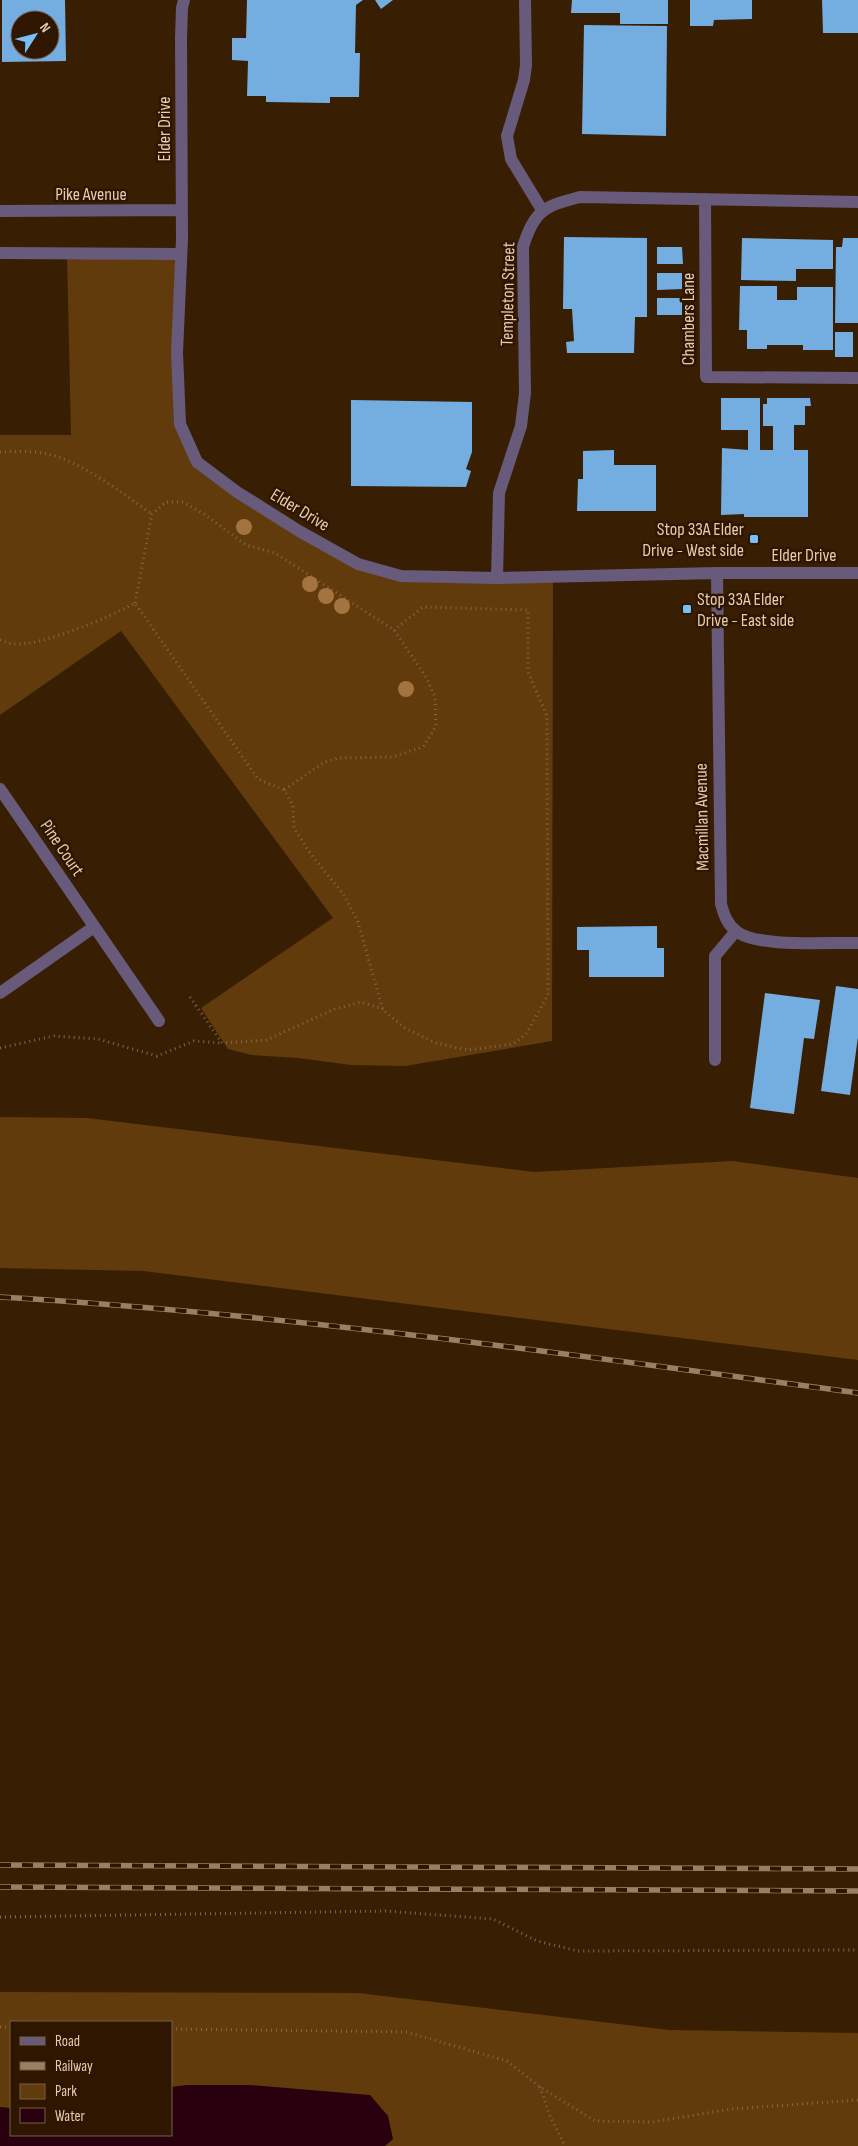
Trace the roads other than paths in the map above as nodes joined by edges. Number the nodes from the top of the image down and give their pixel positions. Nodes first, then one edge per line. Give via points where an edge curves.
1 (184, 0) edge
2 (525, 0) edge
3 (705, 199) junction
4 (858, 202) edge
5 (182, 210) junction
6 (542, 210) junction
7 (0, 211) edge
8 (0, 252) edge
9 (181, 254) junction
10 (858, 378) edge
11 (717, 573) junction
12 (858, 573) edge
13 (497, 578) junction
14 (0, 789) edge
15 (94, 927) junction
16 (736, 931) junction
17 (858, 943) edge
18 (0, 993) edge
19 (158, 1021) dead end
20 (715, 1060) dead end

1 - 5 street, Elder Drive via 181,38
2 - 6 street via 526,65 507,136 511,159
3 - 4 street
3 - 6 street via 580,196
3 - 10 street, Chambers Lane via 706,378
5 - 7 street, Pike Avenue
5 - 9 street, Elder Drive
6 - 13 street, Templeton Street via 529,226 523,246 525,393 521,426 499,493
8 - 9 street
9 - 13 street, Elder Drive via 177,353 180,424 197,462 237,492 358,564 401,576
11 - 12 street, Elder Drive
11 - 13 street, Elder Drive
11 - 16 street, Macmillan Avenue via 721,904 726,920
14 - 15 street, Pine Court
15 - 18 street
15 - 19 street, Pine Court
16 - 17 street via 748,938 764,941
16 - 20 street via 715,956

